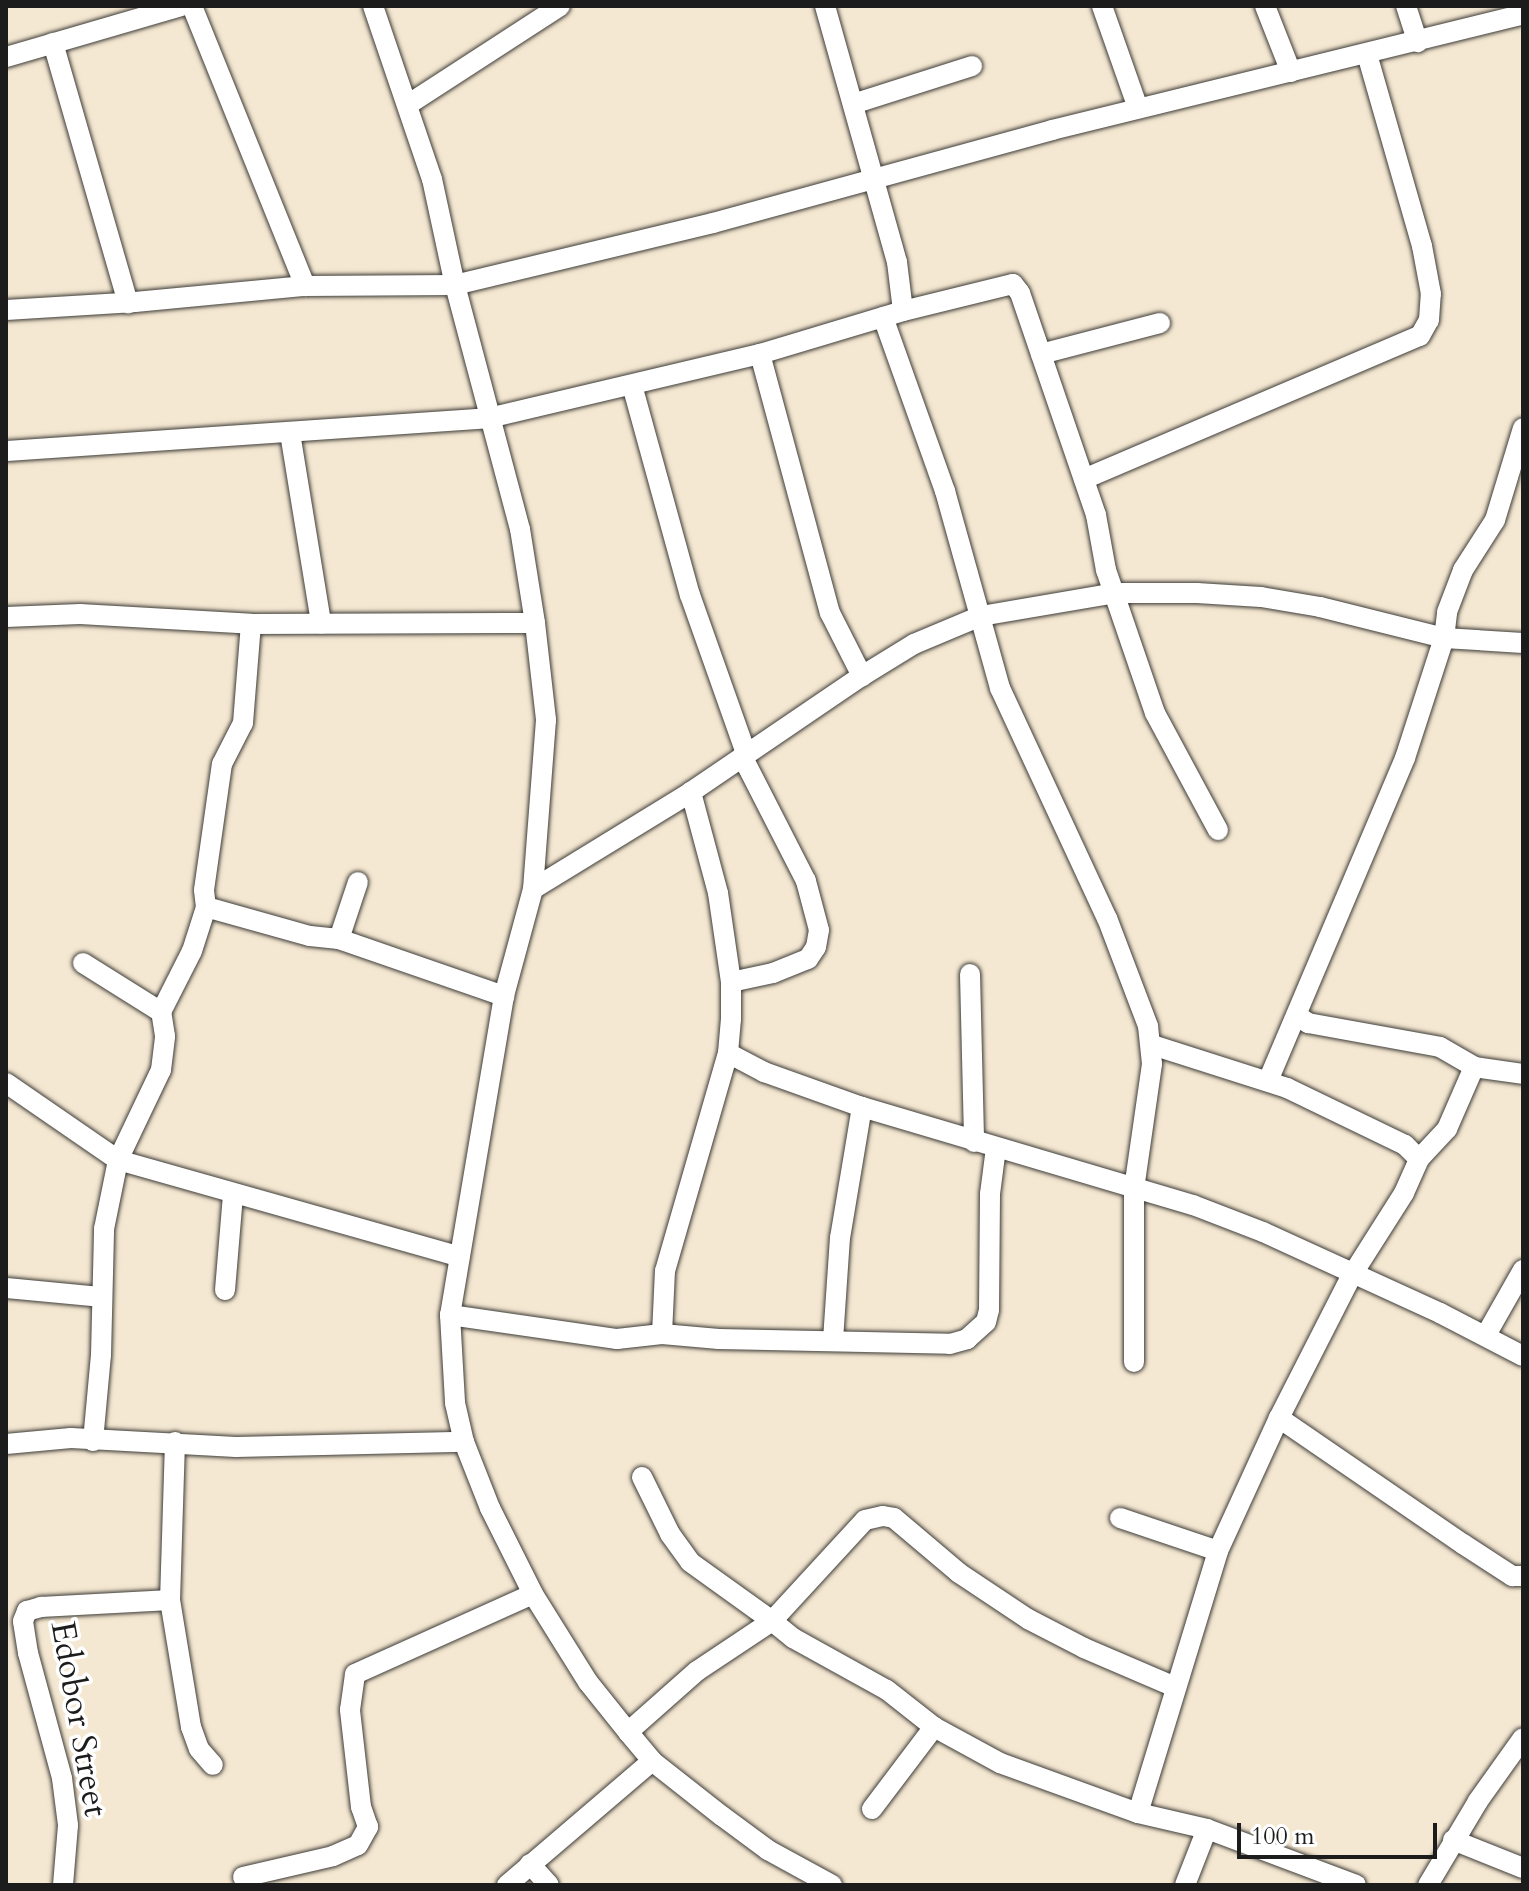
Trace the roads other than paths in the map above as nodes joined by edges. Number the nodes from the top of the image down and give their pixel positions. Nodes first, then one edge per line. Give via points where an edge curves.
1 (181, 6) edge
2 (192, 6) edge
3 (373, 6) edge
4 (560, 6) edge
5 (825, 6) edge
6 (1102, 6) edge
7 (1265, 6) edge
8 (1406, 6) edge
9 (1523, 14) edge
10 (1418, 42) junction
11 (53, 43) junction
12 (1367, 54) junction
13 (6, 57) edge
14 (972, 66) dead end
15 (1291, 72) junction
16 (409, 104) junction
17 (853, 104) junction
18 (1138, 108) junction
19 (873, 178) junction
20 (455, 285) junction
21 (305, 286) junction
22 (128, 303) junction
23 (6, 310) edge
24 (903, 311) junction
25 (883, 317) junction
26 (1160, 323) dead end
27 (760, 354) junction
28 (1041, 354) junction
29 (632, 385) junction
30 (489, 418) junction
31 (1523, 428) edge
32 (290, 433) junction
33 (6, 451) edge
34 (1084, 479) junction
35 (1115, 593) junction
36 (981, 616) junction
37 (6, 617) edge
38 (321, 623) junction
39 (535, 623) junction
40 (251, 624) junction
41 (1444, 638) junction
42 (1523, 643) edge
43 (862, 676) junction
44 (744, 755) junction
45 (691, 792) junction
46 (1218, 830) dead end
47 (358, 882) dead end
48 (533, 889) junction
49 (206, 907) junction
50 (339, 939) junction
51 (83, 963) dead end
52 (970, 974) dead end
53 (731, 982) junction
54 (504, 996) junction
55 (161, 1012) junction
56 (1297, 1015) junction
57 (1152, 1045) junction
58 (728, 1053) junction
59 (1474, 1067) junction
60 (1523, 1074) edge
61 (1268, 1081) junction
62 (6, 1083) edge
63 (862, 1107) junction
64 (974, 1142) junction
65 (996, 1148) junction
66 (1419, 1159) junction
67 (118, 1160) junction
68 (1134, 1189) junction
69 (233, 1195) junction
70 (460, 1257) junction
71 (1523, 1270) edge
72 (1352, 1275) junction
73 (6, 1288) edge
74 (225, 1290) dead end
75 (101, 1297) junction
76 (450, 1315) junction
77 (662, 1334) junction
78 (1486, 1335) junction
79 (833, 1340) junction
80 (1523, 1356) edge
81 (1134, 1362) dead end
82 (1279, 1418) junction
83 (93, 1441) junction
84 (175, 1442) junction
85 (464, 1442) junction
86 (6, 1444) edge
87 (642, 1477) dead end
88 (1120, 1518) dead end
89 (1218, 1551) junction
90 (1523, 1576) edge
91 (533, 1594) junction
92 (170, 1600) junction
93 (772, 1621) junction
94 (1175, 1687) junction
95 (934, 1727) junction
96 (628, 1732) junction
97 (1523, 1738) edge
98 (652, 1761) junction
99 (213, 1765) dead end
100 (872, 1809) dead end
101 (1138, 1813) junction
102 (1207, 1829) junction
103 (1453, 1840) junction
104 (530, 1864) junction
105 (1523, 1868) edge
106 (243, 1877) dead end
107 (1342, 1882) edge
108 (63, 1885) edge
109 (507, 1885) edge
110 (549, 1885) edge
111 (832, 1885) edge
112 (1185, 1885) edge
113 (1428, 1885) edge

1 - 11 street
2 - 21 street
3 - 16 street
4 - 16 street
5 - 17 street
6 - 18 street
7 - 15 street
8 - 10 street
9 - 10 street
10 - 12 street
11 - 13 street
11 - 22 street
12 - 15 street
12 - 34 street via 1422,246 1431,294 1429,320 1420,336
14 - 17 street
15 - 18 street
16 - 20 street
17 - 19 street
18 - 19 street
19 - 20 street
19 - 24 street via 897,262
20 - 21 street
20 - 30 street
21 - 22 street
22 - 23 street
24 - 25 street
24 - 28 street via 1013,284
25 - 27 street
25 - 36 street via 945,491
26 - 28 street
27 - 29 street
27 - 43 street via 830,613
28 - 34 street
29 - 30 street
29 - 44 street via 690,595
30 - 32 street
30 - 39 street via 520,529
31 - 41 street via 1495,520 1463,570 1447,612
32 - 33 street
32 - 38 street
34 - 35 street
35 - 36 street
35 - 41 street via 1261,597
35 - 46 street via 1155,713
36 - 43 street via 914,644
36 - 57 street via 1000,688 1107,918
37 - 40 street via 80,614
38 - 39 street
38 - 40 street
39 - 48 street via 546,720
40 - 49 street via 243,723 222,764
41 - 42 street
41 - 56 street via 1405,758
43 - 44 street
44 - 45 street
44 - 53 street via 806,881 819,930 808,959
45 - 48 street
45 - 53 street via 718,893
47 - 50 street
48 - 54 street
49 - 50 street
49 - 55 street via 192,951
50 - 54 street
51 - 55 street
52 - 64 street
53 - 58 street
54 - 70 street
55 - 67 street via 161,1070
56 - 59 street via 1308,1023 1440,1047
56 - 61 street
57 - 61 street
57 - 68 street
58 - 63 street via 764,1072
58 - 77 street via 665,1271
59 - 60 street
59 - 66 street via 1447,1129
61 - 66 street via 1405,1145
62 - 67 street
63 - 64 street
63 - 79 street via 840,1238
64 - 65 street
65 - 68 street
65 - 79 street via 990,1194 989,1310 978,1332 950,1344
66 - 72 street via 1404,1193
67 - 69 street
67 - 75 street via 104,1229
68 - 72 street via 1263,1232
68 - 81 street
69 - 70 street
69 - 74 street
70 - 76 street
71 - 78 street
72 - 78 street
72 - 82 street
73 - 75 street
75 - 83 street
76 - 77 street via 617,1339
76 - 85 street via 455,1403
77 - 79 street
78 - 80 street
82 - 89 street
82 - 90 street via 1512,1576
83 - 84 street
83 - 86 street
84 - 85 street via 236,1447
84 - 92 street
85 - 91 street
87 - 93 street via 690,1562
88 - 89 street
89 - 94 street
91 - 96 street via 588,1682
91 - 106 street via 355,1674 350,1710 368,1827 358,1845 333,1856
92 - 99 street via 191,1727 199,1749
92 - 108 street, Edobor Street via 41,1607 27,1611 23,1621 62,1778 68,1825
93 - 94 street via 865,1520 883,1516 894,1518 959,1573 1028,1619
93 - 95 street via 887,1690
93 - 96 street via 697,1671
94 - 101 street
95 - 100 street
95 - 101 street via 1000,1763
96 - 98 street
97 - 103 street
98 - 104 street
98 - 111 street via 768,1850
101 - 102 street
102 - 107 street
102 - 112 street
103 - 105 street
103 - 113 street
104 - 109 street
104 - 110 street

